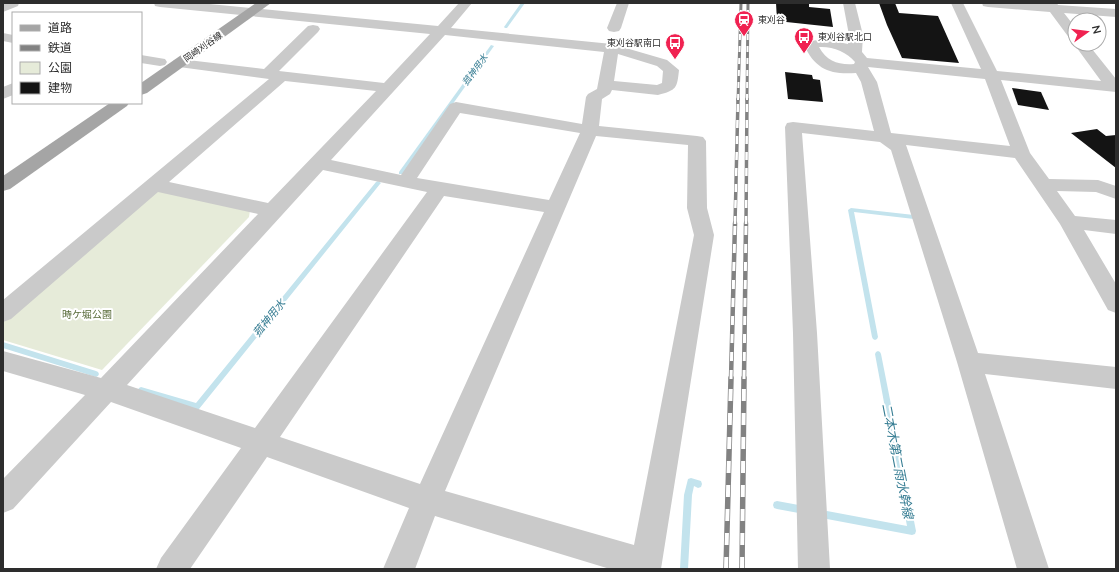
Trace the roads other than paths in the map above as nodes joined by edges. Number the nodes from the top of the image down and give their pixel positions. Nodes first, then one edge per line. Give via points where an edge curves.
1 (13, 3) edge
2 (160, 3) edge
3 (265, 3) edge
4 (466, 3) edge
5 (623, 3) edge
6 (849, 3) edge
7 (957, 3) edge
8 (988, 3) edge
9 (1052, 6) edge
10 (3, 8) edge
11 (248, 8) edge
12 (234, 11) junction
13 (1116, 13) edge
14 (1067, 26) edge
15 (313, 30) dead end
16 (442, 30) junction
17 (612, 38) junction
18 (1087, 52) edge
19 (142, 59) edge
20 (859, 61) junction
21 (160, 62) junction
22 (179, 63) junction
23 (142, 74) edge
24 (275, 75) junction
25 (992, 75) junction
26 (605, 85) junction
27 (1115, 87) edge
28 (388, 88) junction
29 (12, 89) edge
30 (142, 89) edge
31 (3, 94) edge
32 (99, 104) edge
33 (120, 104) edge
34 (590, 130) junction
35 (884, 137) junction
36 (1021, 153) junction
37 (318, 163) junction
38 (3, 168) edge
39 (406, 181) junction
40 (3, 185) edge
41 (154, 185) junction
42 (1044, 185) junction
43 (439, 189) junction
44 (1116, 193) edge
45 (556, 208) junction
46 (273, 211) junction
47 (1069, 222) junction
48 (1116, 227) edge
49 (1116, 304) edge
50 (3, 314) edge
51 (3, 361) edge
52 (969, 362) junction
53 (1116, 378) edge
54 (106, 390) junction
55 (261, 443) junction
56 (3, 498) edge
57 (427, 500) junction
58 (645, 566) edge
59 (172, 569) edge
60 (399, 569) edge
61 (814, 569) edge
62 (1033, 569) edge

1 - 10 street
2 - 12 street
3 - 11 main road, 岡崎刈谷線
4 - 16 street
5 - 17 street
6 - 20 street
7 - 25 street
8 - 9 street
9 - 13 street
9 - 14 street
11 - 12 main road, 岡崎刈谷線
11 - 16 street
11 - 22 main road, 岡崎刈谷線
12 - 21 main road, 岡崎刈谷線
15 - 24 street
16 - 17 street
16 - 28 street
17 - 26 street
17 - 26 street via 671,70 669,86 658,90
18 - 27 street
19 - 21 street
20 - 25 street
20 - 35 street via 869,82
21 - 23 main road, 岡崎刈谷線
22 - 24 street
22 - 30 main road, 岡崎刈谷線
24 - 28 street
24 - 41 street
25 - 27 street
25 - 36 street
26 - 34 street via 604,91 594,97
28 - 37 street
29 - 31 street
32 - 38 main road
33 - 40 main road
34 - 39 street via 456,107
34 - 45 street
34 - 58 street via 697,142 697,208 704,235
35 - 36 street
35 - 52 street via 899,148
35 - 61 street via 793,127 805,334
36 - 42 street
37 - 39 street
37 - 46 street
39 - 43 street
41 - 46 street
41 - 50 street
42 - 44 street via 1098,186
42 - 47 street
43 - 45 street
43 - 55 street
45 - 57 street
46 - 54 street
47 - 48 street
47 - 49 street
51 - 54 street
52 - 53 street
52 - 62 street
54 - 55 street
54 - 56 street
55 - 57 street
55 - 59 street
57 - 58 street
57 - 60 street

